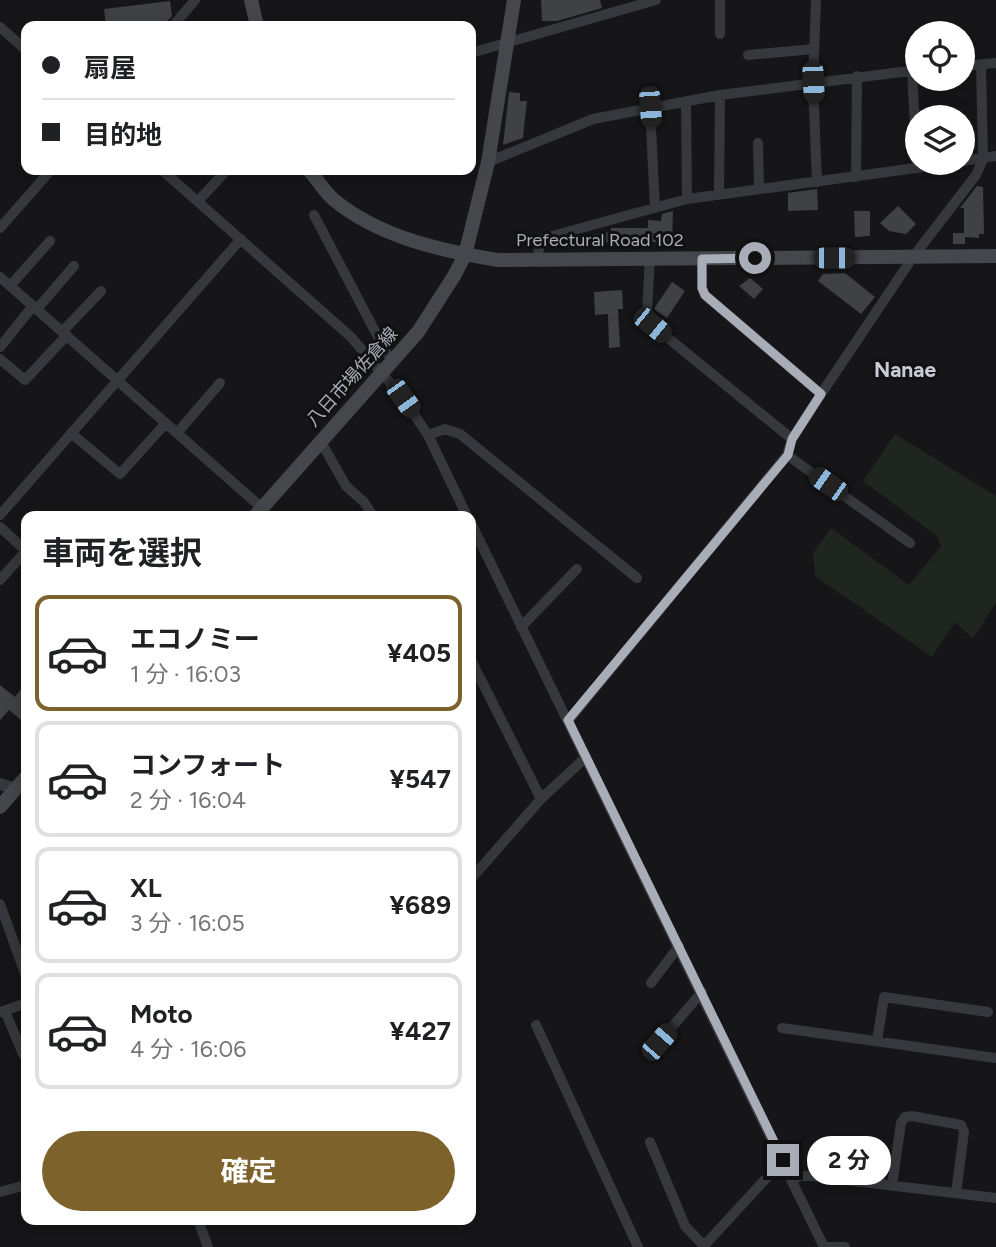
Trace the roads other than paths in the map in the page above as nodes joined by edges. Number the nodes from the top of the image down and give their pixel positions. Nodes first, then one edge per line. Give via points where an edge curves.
1 (195, 0) edge
2 (251, 0) edge
3 (514, 0) edge
4 (656, 0) edge
5 (720, 0) edge
6 (816, 0) edge
7 (177, 21) edge
8 (256, 21) edge
9 (0, 27) edge
10 (720, 34) dead end
11 (506, 41) junction
12 (21, 46) edge
13 (814, 49) junction
14 (476, 51) edge
15 (748, 55) dead end
16 (996, 63) edge
17 (975, 65) edge
18 (981, 65) junction
19 (905, 71) edge
20 (856, 76) junction
21 (813, 82) junction
22 (720, 95) junction
23 (686, 101) junction
24 (650, 107) junction
25 (758, 143) dead end
26 (996, 156) edge
27 (983, 159) junction
28 (975, 160) edge
29 (488, 163) junction
30 (905, 169) edge
31 (47, 175) edge
32 (168, 175) edge
33 (222, 175) edge
34 (313, 175) edge
35 (856, 177) junction
36 (817, 183) junction
37 (759, 188) junction
38 (719, 194) junction
39 (687, 199) junction
40 (198, 201) junction
41 (655, 208) junction
42 (314, 215) dead end
43 (0, 228) edge
44 (241, 239) junction
45 (50, 241) dead end
46 (465, 255) junction
47 (996, 256) edge
48 (913, 257) junction
49 (650, 258) junction
50 (702, 259) junction
51 (537, 260) junction
52 (74, 266) dead end
53 (0, 277) edge
54 (10, 286) junction
55 (101, 291) dead end
56 (35, 307) junction
57 (65, 333) junction
58 (0, 347) edge
59 (387, 354) dead end
60 (0, 359) edge
61 (380, 375) junction
62 (118, 379) junction
63 (220, 383) dead end
64 (821, 394) junction
65 (166, 423) junction
66 (72, 433) junction
67 (177, 433) junction
68 (428, 435) junction
69 (792, 439) junction
70 (321, 442) junction
71 (788, 455) junction
72 (257, 511) edge
73 (259, 511) edge
74 (370, 511) edge
75 (465, 511) edge
76 (0, 516) edge
77 (0, 527) edge
78 (476, 533) edge
79 (910, 543) dead end
80 (21, 546) edge
81 (21, 557) edge
82 (577, 569) dead end
83 (637, 578) dead end
84 (0, 580) edge
85 (521, 627) junction
86 (476, 670) edge
87 (568, 720) junction
88 (586, 757) junction
89 (0, 784) edge
90 (21, 790) edge
91 (541, 799) junction
92 (0, 807) edge
93 (476, 873) edge
94 (0, 904) edge
95 (679, 946) junction
96 (21, 962) edge
97 (651, 983) dead end
98 (702, 992) junction
99 (21, 1005) edge
100 (2, 1012) edge
101 (988, 1012) dead end
102 (536, 1025) dead end
103 (782, 1028) dead end
104 (877, 1041) junction
105 (659, 1042) dead end
106 (21, 1050) edge
107 (996, 1058) edge
108 (650, 1142) dead end
109 (783, 1160) junction
110 (793, 1180) junction
111 (892, 1185) junction
112 (21, 1186) edge
113 (0, 1192) edge
114 (956, 1194) junction
115 (996, 1198) edge
116 (200, 1225) edge
117 (208, 1247) edge
118 (638, 1247) edge
119 (703, 1247) edge
120 (826, 1247) edge
121 (845, 1247) edge

1 - 7 street
2 - 8 main road
3 - 11 main road
4 - 11 street
5 - 10 street
6 - 13 street
9 - 12 street
11 - 14 street
11 - 29 main road
13 - 15 street
13 - 21 street
16 - 18 street
17 - 18 street
18 - 27 street
19 - 20 street
20 - 21 street
20 - 35 street
21 - 22 street
21 - 36 street
22 - 23 street
22 - 38 street
23 - 24 street
23 - 39 street
24 - 29 street via 593,119
24 - 41 street
25 - 37 street
26 - 27 street
27 - 28 street
27 - 48 street via 976,176
29 - 46 main road
30 - 35 street
31 - 43 street
32 - 40 street
33 - 40 street
34 - 46 main road, Prefectural Road 102 via 331,198 362,220
35 - 36 street
36 - 37 street
37 - 38 street
38 - 39 street
39 - 41 street
40 - 44 street
41 - 51 street via 541,239
42 - 59 street
44 - 61 street via 351,337
44 - 62 street
45 - 54 street
46 - 51 main road, Prefectural Road 102
46 - 61 main road, 八日市場佐倉線 via 435,309
47 - 48 main road, Prefectural Road 102
48 - 50 main road, Prefectural Road 102
48 - 64 street
49 - 50 main road, Prefectural Road 102
49 - 51 main road, Prefectural Road 102
49 - 69 street via 647,311 652,325
50 - 64 street via 705,295
52 - 56 street
53 - 54 street
54 - 56 street
55 - 57 street
56 - 57 street
56 - 58 street
57 - 60 street via 25,380
57 - 62 street
61 - 68 street via 403,398
61 - 70 main road, 八日市場佐倉線
62 - 65 street
62 - 66 street
63 - 67 street
64 - 69 street
65 - 66 street via 120,474
65 - 67 street
66 - 76 street
67 - 72 street
68 - 75 street
68 - 83 street via 445,429 460,434
69 - 71 street
70 - 73 main road, 八日市場佐倉線
70 - 74 street via 346,486
71 - 79 street
71 - 87 street
77 - 80 street
78 - 85 street
81 - 84 street
82 - 85 street
85 - 87 street
86 - 91 street
87 - 88 street
88 - 91 street
88 - 95 street
89 - 90 street
90 - 92 main road
91 - 93 street
94 - 96 street
95 - 97 street
95 - 98 street
98 - 105 street
98 - 109 street
99 - 100 street
100 - 106 street
101 - 104 street via 884,997
102 - 118 street
103 - 104 street
104 - 107 street
108 - 119 street via 685,1226
109 - 110 street
109 - 119 street
110 - 111 street via 812,1176
110 - 120 street
111 - 114 street
111 - 114 street via 901,1123 912,1116 961,1125
112 - 113 street
114 - 115 street
116 - 117 street
120 - 121 street

